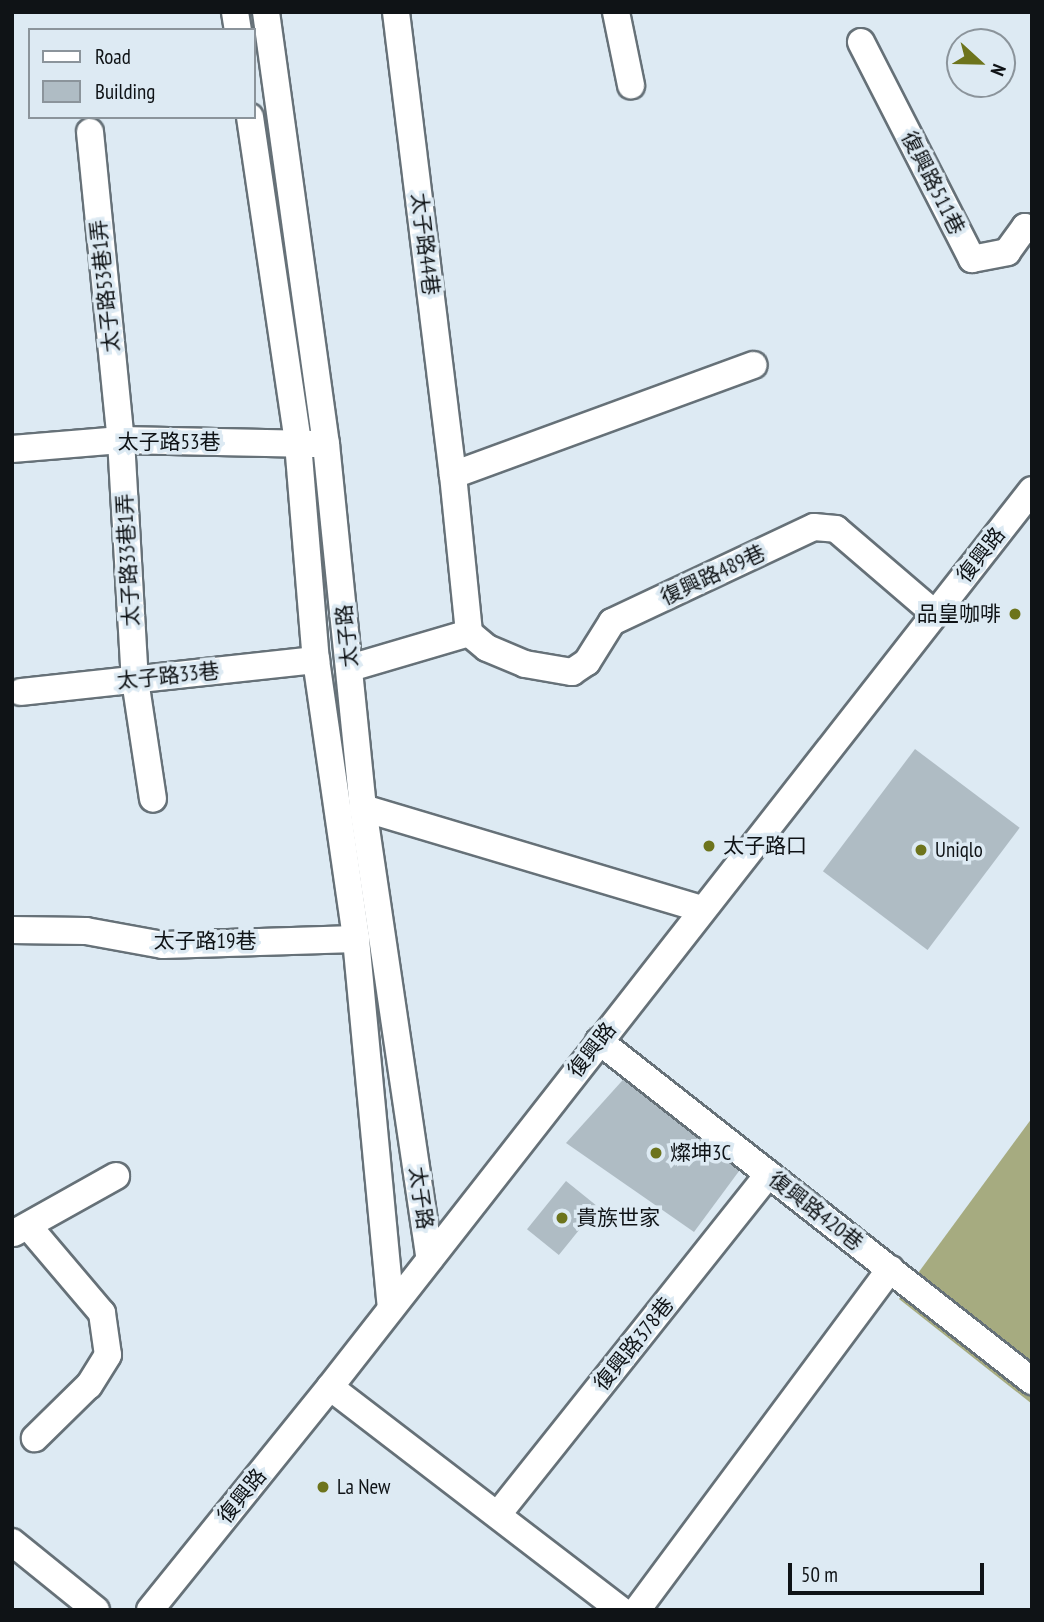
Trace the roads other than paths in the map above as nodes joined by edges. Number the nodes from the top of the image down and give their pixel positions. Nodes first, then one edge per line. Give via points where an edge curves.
1 (266, 12) edge
2 (396, 12) edge
3 (616, 12) edge
4 (861, 41) dead end
5 (631, 85) dead end
6 (250, 119) edge
7 (90, 132) dead end
8 (1032, 230) edge
9 (753, 365) dead end
10 (121, 440) junction
11 (298, 443) junction
12 (326, 444) junction
13 (12, 449) edge
14 (453, 475) junction
15 (1032, 489) edge
16 (935, 614) junction
17 (478, 641) junction
18 (316, 660) junction
19 (350, 668) junction
20 (135, 680) junction
21 (21, 692) dead end
22 (153, 799) dead end
23 (363, 808) junction
24 (702, 908) junction
25 (12, 930) edge
26 (356, 939) junction
27 (599, 1041) junction
28 (769, 1174) junction
29 (116, 1176) dead end
30 (20, 1230) edge
31 (430, 1259) junction
32 (890, 1269) junction
33 (391, 1306) junction
34 (1032, 1381) edge
35 (330, 1387) junction
36 (35, 1438) dead end
37 (499, 1513) junction
38 (12, 1542) edge
39 (96, 1610) edge
40 (150, 1610) edge
41 (621, 1610) edge
42 (636, 1610) edge

1 - 12 street, 太子路
2 - 14 street, 太子路44巷
3 - 5 street
4 - 8 street, 復興路511巷 via 972,259 1007,252 1025,227
6 - 11 street, 太子路
7 - 10 street, 太子路53巷1弄
9 - 14 street
10 - 11 street, 太子路53巷
10 - 13 street, 太子路53巷
10 - 20 street, 太子路33巷1弄
11 - 12 street, 太子路53巷
11 - 18 street, 太子路
12 - 19 street, 太子路
14 - 17 street, 太子路44巷
15 - 16 street, 復興路
16 - 17 street, 復興路489巷 via 836,529 814,527 612,622 587,662 572,672 525,664
16 - 24 street, 復興路
17 - 19 street
18 - 20 street, 太子路33巷
18 - 26 street, 太子路
19 - 23 street, 太子路
20 - 21 street, 太子路33巷
20 - 22 street, 太子路33巷1弄
23 - 24 street
23 - 31 street, 太子路
24 - 27 street, 復興路
25 - 26 street, 太子路19巷 via 86,931 163,945
26 - 33 street, 太子路
27 - 28 street, 復興路420巷
27 - 31 street, 復興路
28 - 32 street, 復興路420巷
28 - 37 street, 復興路378巷
29 - 30 street
30 - 36 street via 102,1313 108,1354 89,1385
31 - 33 street, 復興路
32 - 34 street, 復興路420巷
32 - 42 street
33 - 35 street, 復興路
35 - 37 street
35 - 40 street, 復興路
37 - 41 street
38 - 39 street

